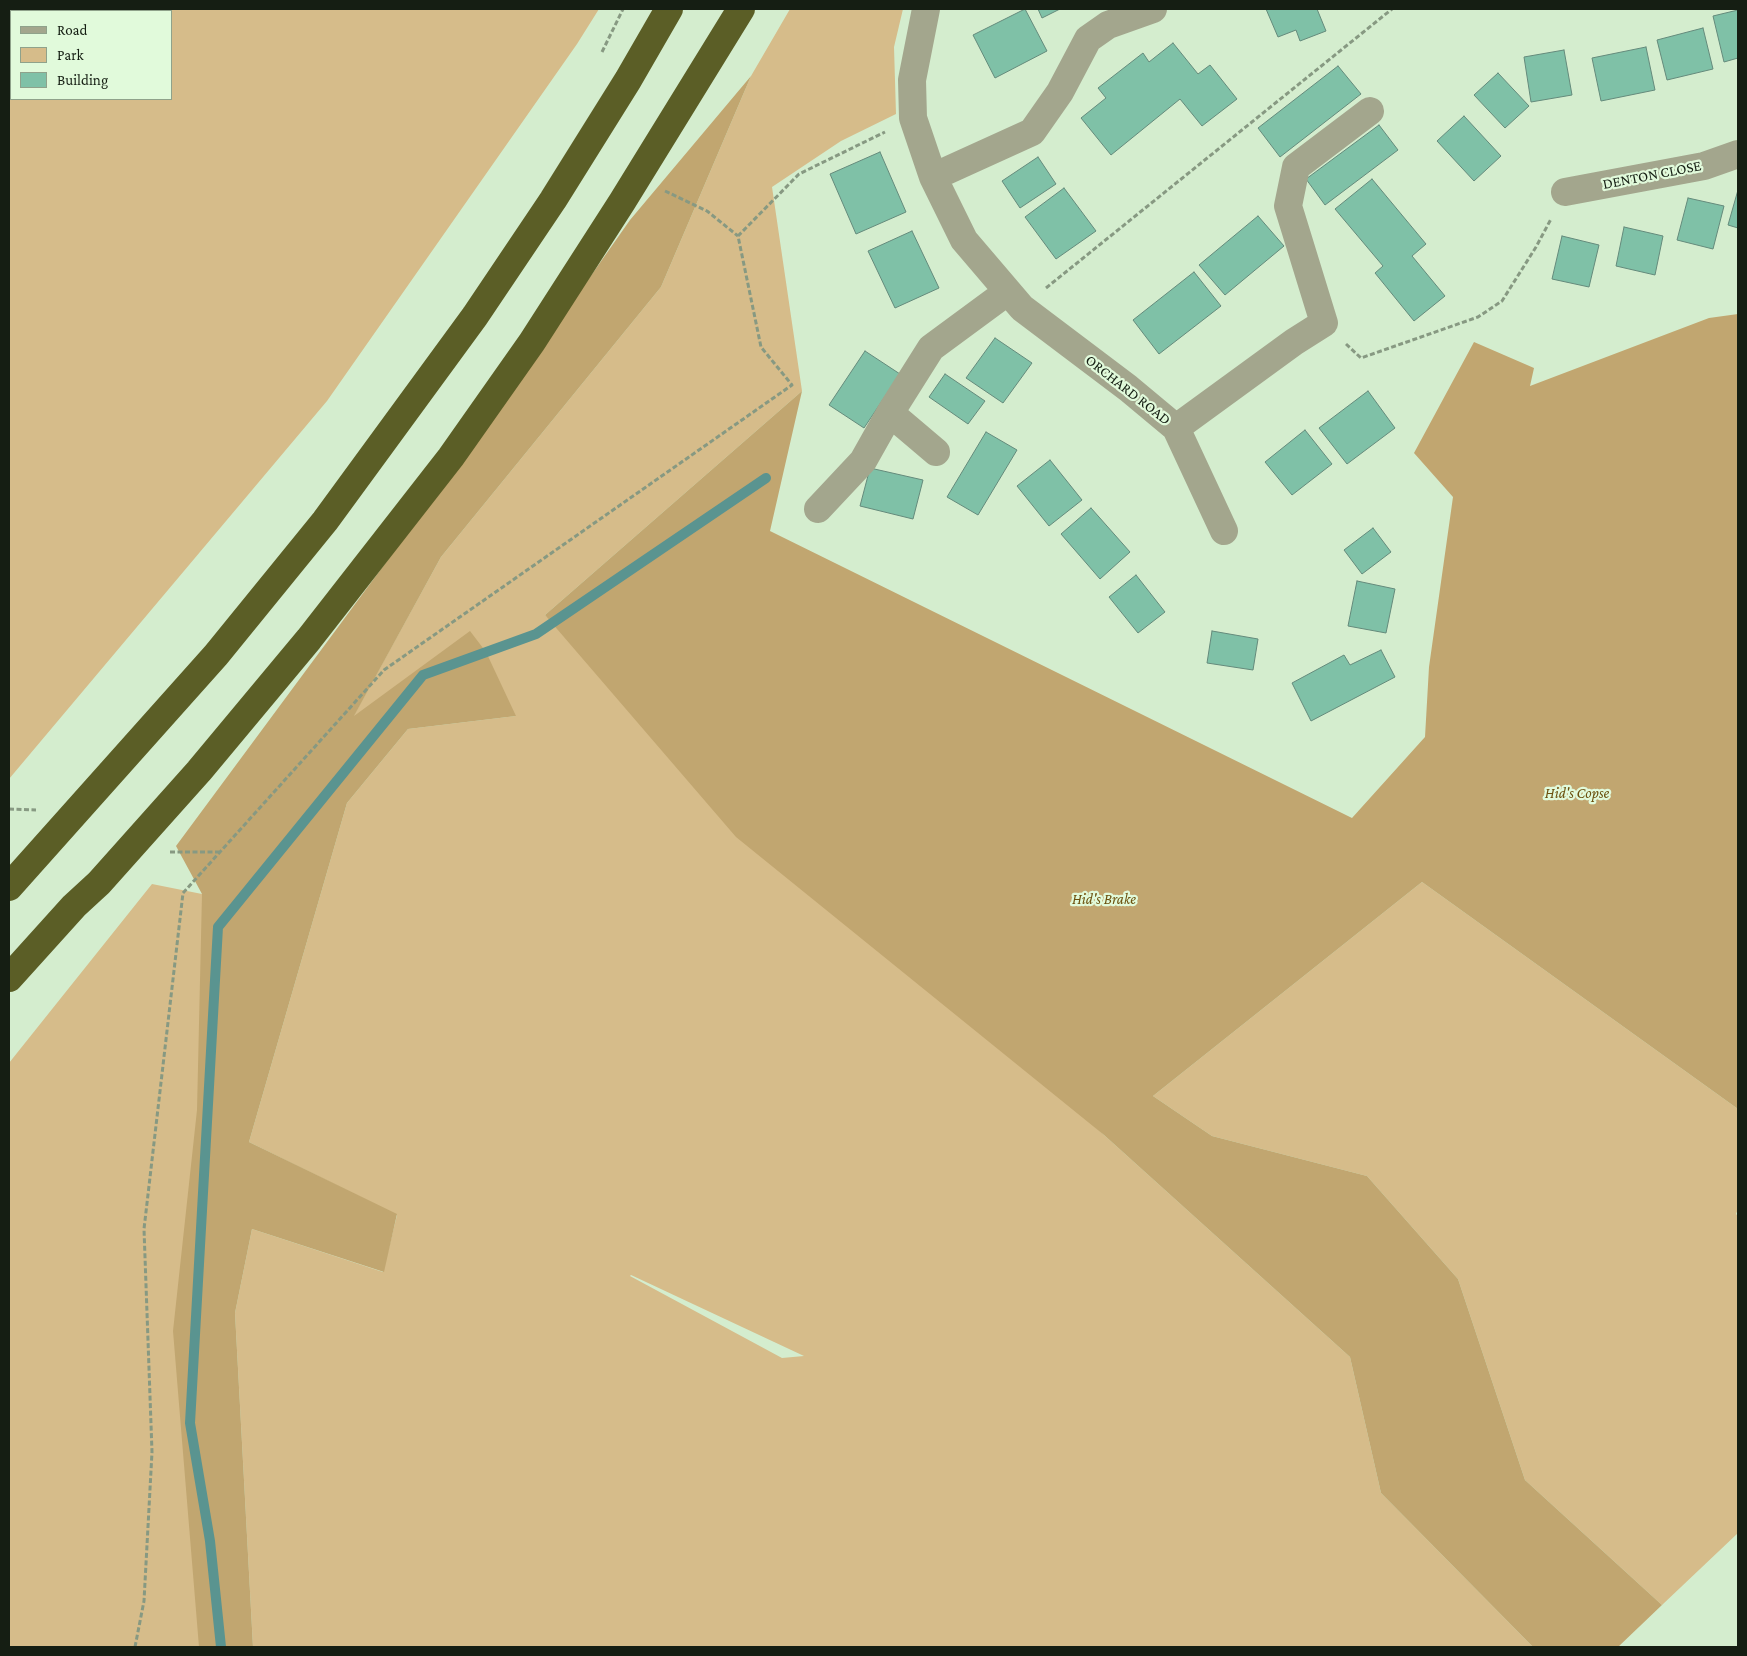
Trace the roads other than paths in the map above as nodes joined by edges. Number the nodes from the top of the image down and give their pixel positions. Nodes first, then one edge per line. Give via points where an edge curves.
1 (669, 9) edge
2 (741, 9) edge
3 (926, 9) edge
4 (1153, 9) edge
5 (1370, 111) dead end
6 (1738, 154) edge
7 (933, 177) junction
8 (1565, 192) road end
9 (1014, 300) junction
10 (890, 413) junction
11 (1176, 428) junction
12 (936, 452) dead end
13 (818, 509) dead end
14 (1224, 531) dead end
15 (9, 887) edge
16 (9, 978) edge

1 - 15 highway via 548,208 475,316 325,522 216,654
2 - 16 highway via 532,342 451,457 309,640 199,771
3 - 7 street, ORCHARD ROAD via 912,80 913,118
4 - 7 street via 1108,25 1088,39 1060,92 1032,132
5 - 11 street, ORCHARD ROAD via 1296,167 1288,206 1324,323
6 - 8 street, DENTON CLOSE via 1704,166
7 - 9 street, ORCHARD ROAD via 964,240
9 - 10 street via 931,348
9 - 11 street, ORCHARD ROAD
10 - 12 street
10 - 13 street via 862,461
11 - 14 street

